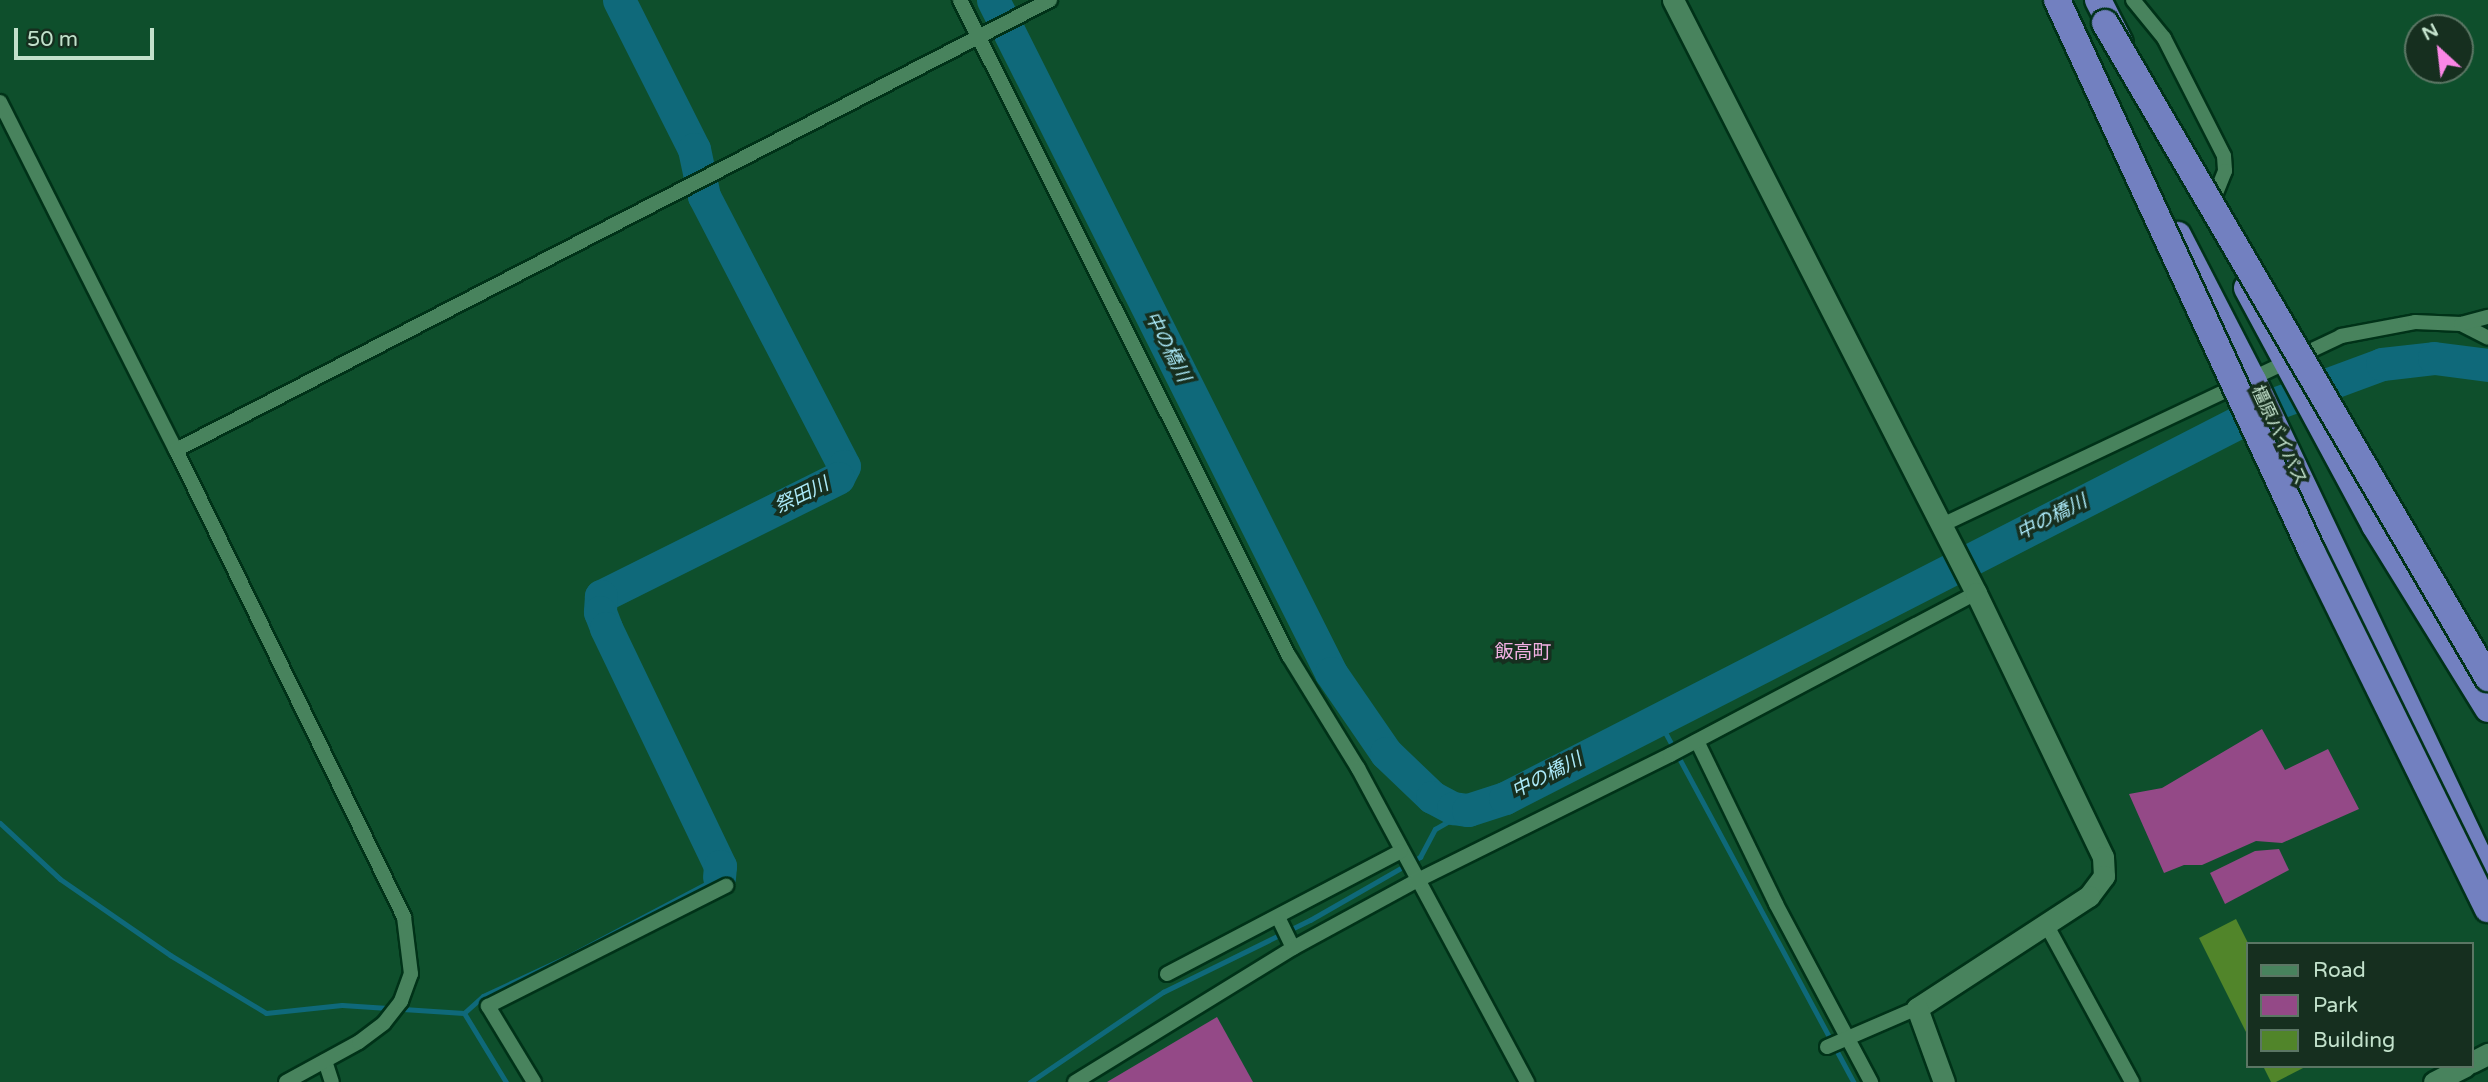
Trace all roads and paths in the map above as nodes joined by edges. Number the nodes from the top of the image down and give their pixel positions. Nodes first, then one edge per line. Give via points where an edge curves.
1 (960, 0) edge
2 (1050, 0) edge
3 (1674, 0) edge
4 (2133, 0) edge
5 (2058, 8) edge
6 (2098, 8) edge
7 (1020, 9) edge
8 (981, 35) junction
9 (0, 102) edge
10 (2208, 214) junction
11 (2488, 317) edge
12 (2461, 324) junction
13 (2488, 338) edge
14 (2288, 367) junction
15 (2255, 384) junction
16 (176, 450) junction
17 (1946, 533) junction
18 (1976, 593) junction
19 (2488, 678) edge
20 (2488, 709) edge
21 (1693, 743) junction
22 (1408, 865) junction
23 (2488, 876) edge
24 (726, 886) dead end
25 (2488, 909) edge
26 (1280, 921) junction
27 (2046, 924) junction
28 (1292, 945) junction
29 (1167, 974) dead end
30 (1917, 1008) junction
31 (1846, 1039) junction
32 (1827, 1047) dead end
33 (325, 1061) junction
34 (2461, 1068) edge
35 (286, 1082) edge
36 (332, 1082) edge
37 (534, 1082) edge
38 (1076, 1082) edge
39 (1527, 1082) edge
40 (1871, 1082) edge
41 (1944, 1082) edge
42 (2132, 1082) edge
43 (2434, 1082) edge

1 - 8 street
2 - 7 street
3 - 17 street
4 - 10 street via 2164,38 2224,156 2225,172
5 - 15 highway, 橿原バイパス
5 - 25 highway, bridge via 2312,552
6 - 10 highway
6 - 19 highway, bridge
7 - 8 street
8 - 16 street
8 - 22 street via 1289,656 1358,768
9 - 16 street
10 - 14 highway
11 - 12 street
12 - 13 street
12 - 14 street via 2415,322 2341,336
14 - 15 street
14 - 20 highway via 2375,526
15 - 17 street
15 - 23 highway, 橿原バイパス
16 - 33 street via 404,917 411,974 401,1001 384,1023
17 - 18 street
18 - 21 street
18 - 27 street via 2103,857 2104,876 2089,896
21 - 22 street
21 - 31 street
22 - 26 street
22 - 28 street
22 - 39 street
24 - 37 street via 488,1006
26 - 28 street
26 - 29 street
27 - 30 street
27 - 42 street
28 - 38 street
30 - 31 street
30 - 41 street
31 - 32 street
31 - 40 street
33 - 35 street
33 - 36 street
34 - 43 street

